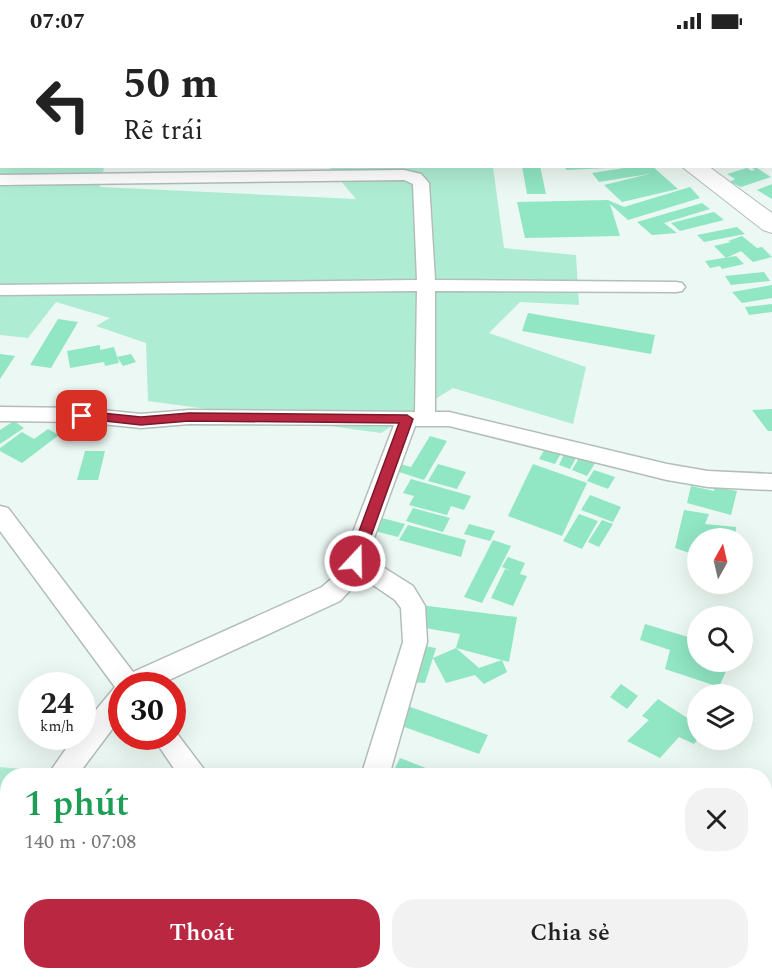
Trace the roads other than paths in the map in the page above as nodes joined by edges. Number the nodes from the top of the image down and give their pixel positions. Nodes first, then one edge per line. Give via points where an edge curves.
1 (695, 168) edge
2 (0, 180) edge
3 (772, 225) edge
4 (426, 285) junction
5 (676, 287) dead end
6 (0, 290) edge
7 (0, 414) edge
8 (416, 419) junction
9 (772, 482) edge
10 (0, 513) edge
11 (355, 561) junction
12 (119, 672) edge
13 (158, 672) edge
14 (108, 714) edge
15 (176, 750) edge
16 (68, 768) edge
17 (189, 768) edge
18 (377, 768) edge

1 - 3 main road
2 - 4 street via 416,177 421,183
4 - 5 street
4 - 6 street
4 - 8 street
7 - 8 street via 141,421 189,417
8 - 9 street via 449,419 667,472 708,479
8 - 11 street
10 - 12 street
11 - 13 street via 347,579 331,594
11 - 18 street via 404,593 413,606 415,642
14 - 16 street
15 - 17 street

